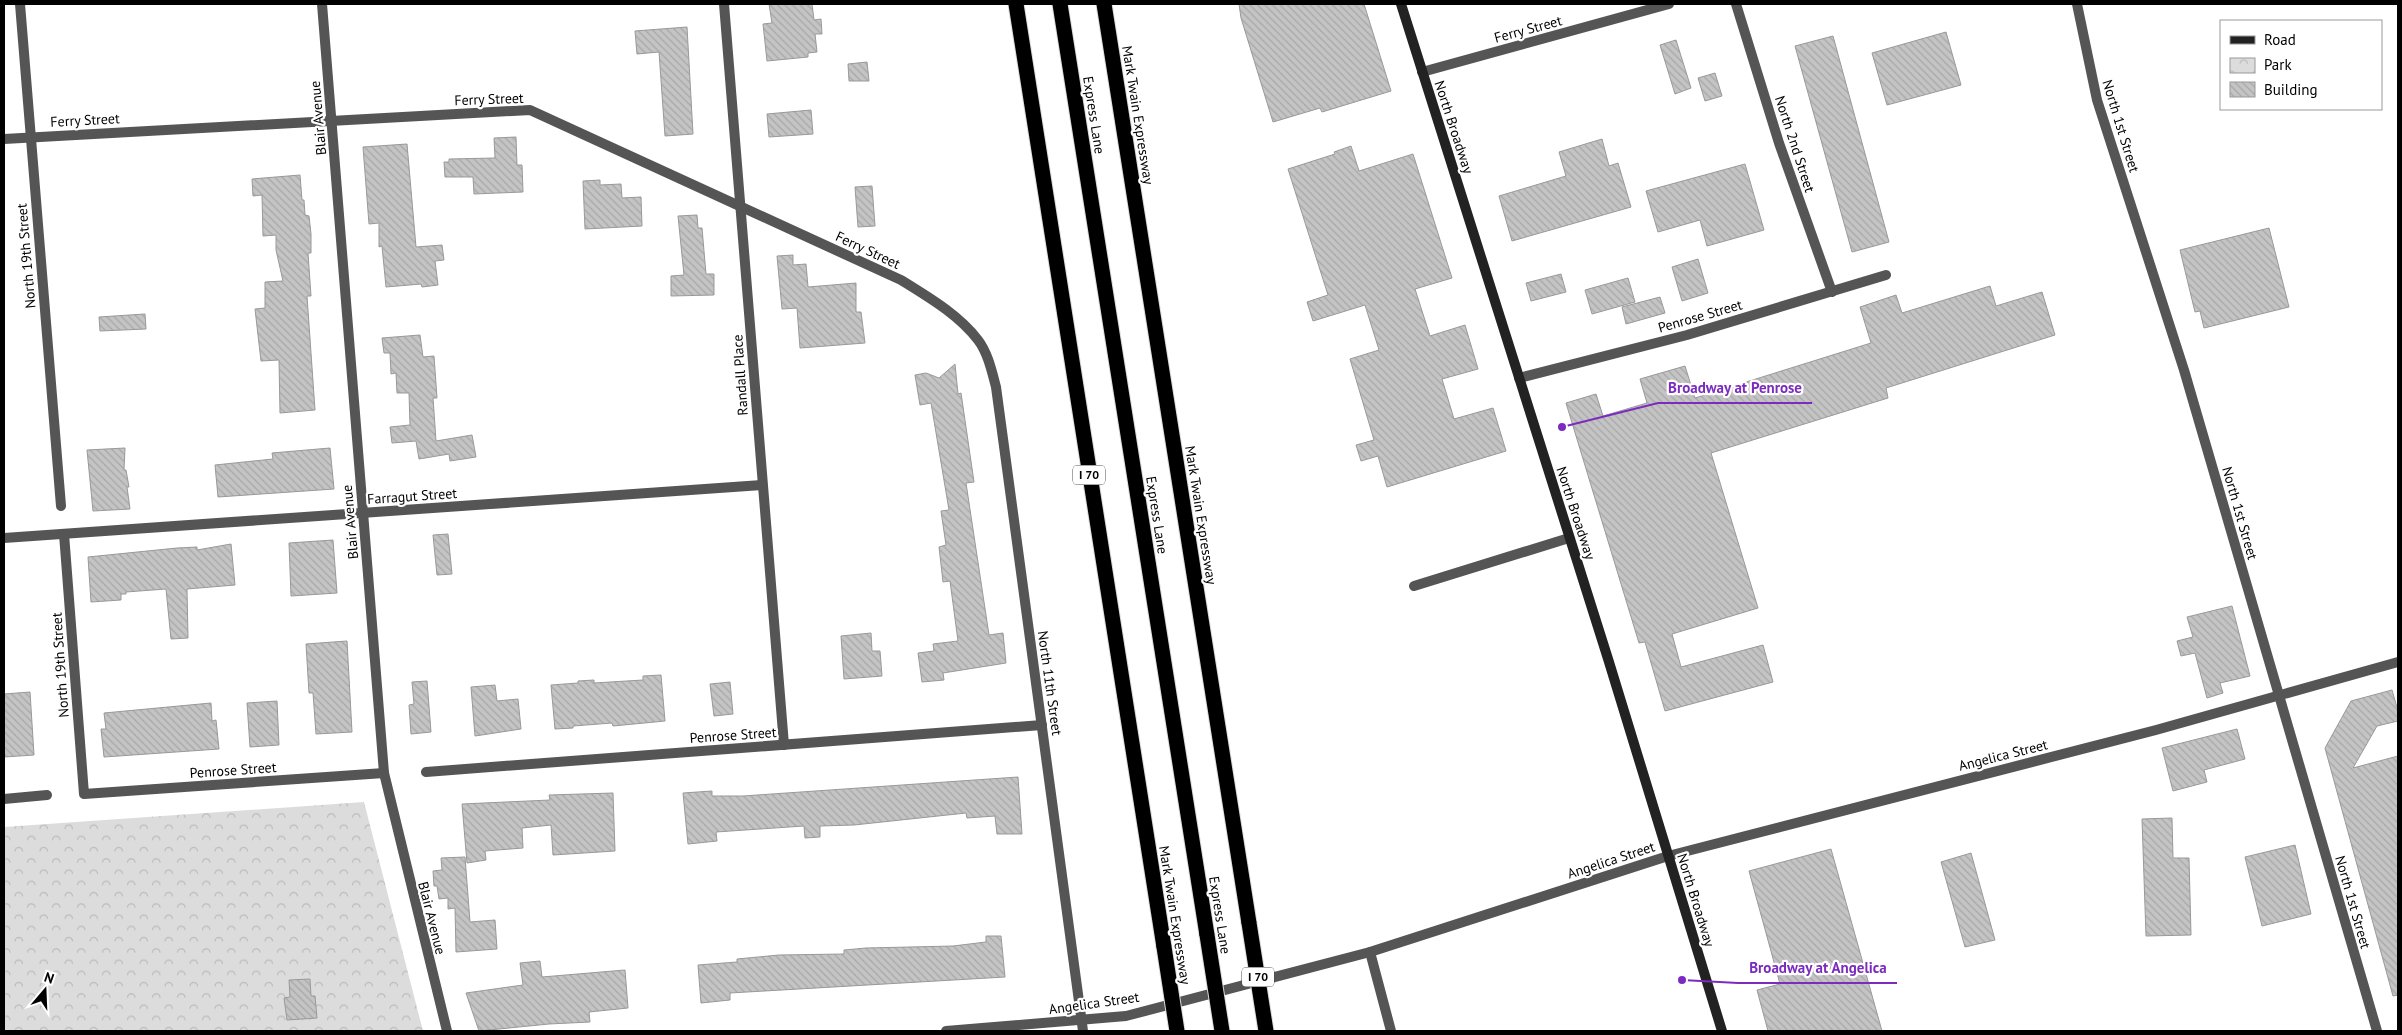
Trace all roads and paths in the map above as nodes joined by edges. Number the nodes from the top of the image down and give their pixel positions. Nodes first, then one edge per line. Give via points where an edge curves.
1 (20, 4) edge
2 (322, 4) edge
3 (724, 4) edge
4 (1016, 4) edge
5 (1060, 4) edge
6 (1104, 4) edge
7 (1400, 4) edge
8 (1669, 4) edge
9 (1736, 4) edge
10 (2076, 4) edge
11 (1422, 72) junction
12 (332, 120) junction
13 (30, 137) junction
14 (4, 139) edge
15 (741, 206) junction
16 (1886, 275) dead end
17 (1832, 292) junction
18 (979, 340) joint
19 (1519, 378) junction
20 (762, 485) junction
21 (61, 506) dead end
22 (363, 514) junction
23 (64, 534) junction
24 (4, 538) edge
25 (1569, 538) junction
26 (1414, 586) dead end
27 (2398, 662) edge
28 (2279, 696) junction
29 (1042, 725) junction
30 (784, 745) junction
31 (426, 772) dead end
32 (384, 774) junction
33 (84, 794) joint
34 (47, 795) dead end
35 (4, 799) edge
36 (1668, 856) junction
37 (1370, 952) junction
38 (1083, 1026) edge
39 (447, 1031) edge
40 (946, 1031) edge
41 (1177, 1031) edge
42 (1222, 1031) edge
43 (1266, 1031) edge
44 (1391, 1031) edge
45 (1722, 1031) edge
46 (2376, 1031) edge

1 - 13 street, North 19th Street
2 - 12 street, Blair Avenue
3 - 15 street, Randall Place
4 - 41 highway, Mark Twain Expressway / I 70, bridge
5 - 42 highway, Express Lane, bridge
6 - 43 highway, Mark Twain Expressway / I 70, bridge
7 - 11 main road, North Broadway
8 - 11 street, Ferry Street
9 - 17 street, North 2nd Street
10 - 28 street, North 1st Street via 2097,100 2184,370
11 - 19 main road, North Broadway
12 - 13 street, Ferry Street
12 - 15 street, Ferry Street via 530,110
12 - 22 street, Blair Avenue
13 - 14 street, Ferry Street
13 - 21 street, North 19th Street
15 - 18 street, Ferry Street via 901,280 943,306
15 - 20 street, Randall Place
16 - 17 street, Penrose Street
17 - 19 street, Penrose Street
18 - 29 street, North 11th Street via 996,387
19 - 25 main road, North Broadway
20 - 22 street, Farragut Street
20 - 30 street, Randall Place
22 - 23 street, Farragut Street
22 - 32 street, Blair Avenue
23 - 24 street, Farragut Street
23 - 33 street, North 19th Street
25 - 26 street
25 - 36 main road, North Broadway
27 - 28 street, Angelica Street
28 - 36 street, Angelica Street
28 - 46 street, North 1st Street
29 - 30 street, Penrose Street
29 - 38 street, North 11th Street
30 - 31 street, Penrose Street
32 - 33 street, Penrose Street
32 - 39 street, Blair Avenue
34 - 35 street
36 - 37 street, Angelica Street
36 - 45 main road, North Broadway
37 - 38 street, Angelica Street
37 - 44 street
38 - 40 street, Angelica Street

